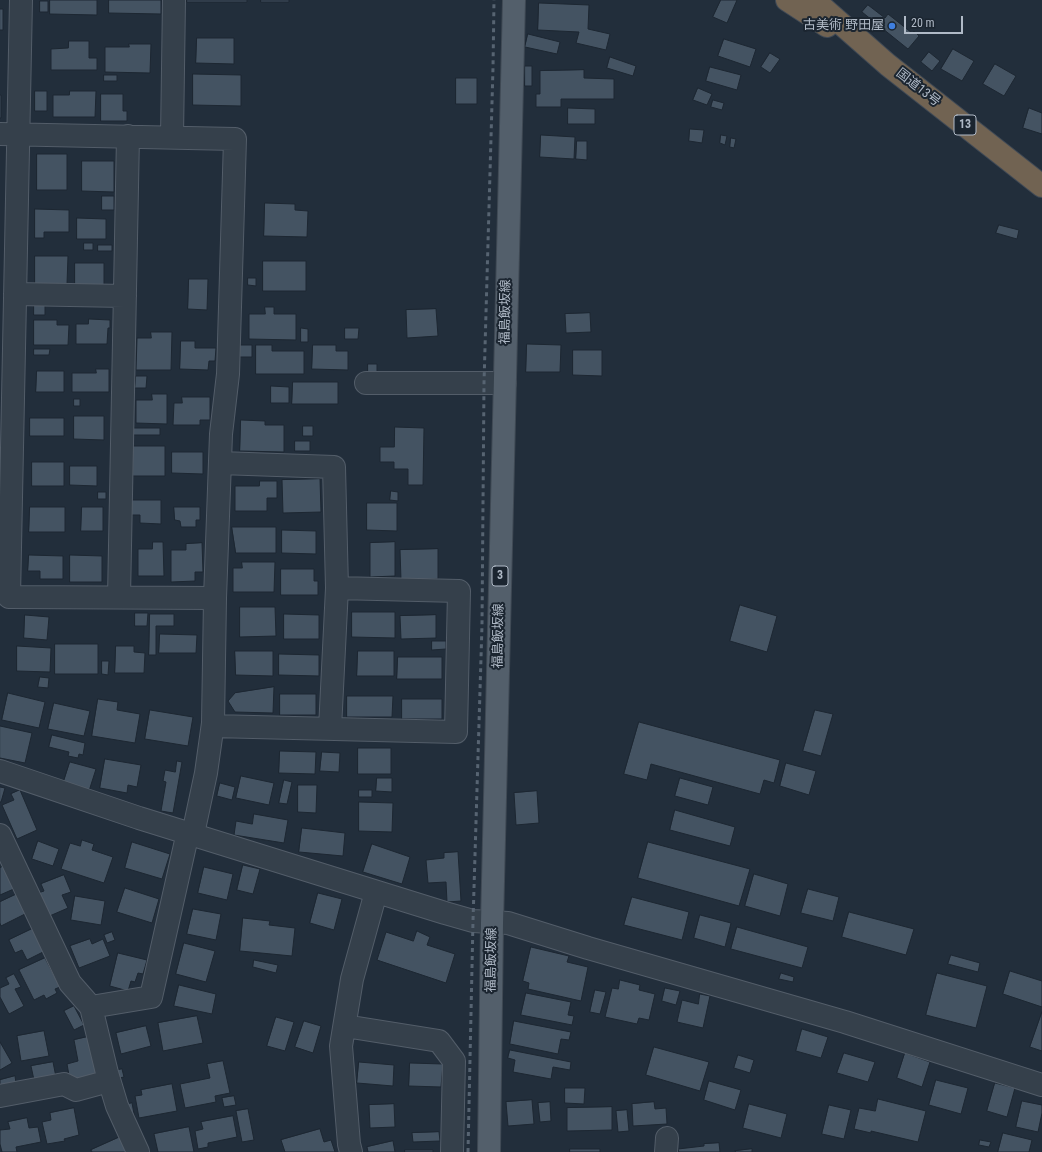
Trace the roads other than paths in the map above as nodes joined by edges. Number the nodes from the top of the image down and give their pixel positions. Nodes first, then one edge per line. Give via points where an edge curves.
1 (22, 0) edge
2 (174, 0) edge
3 (514, 0) edge
4 (787, 0) edge
5 (814, 0) edge
6 (888, 65) junction
7 (9, 134) edge
8 (128, 136) junction
9 (172, 138) junction
10 (1042, 186) edge
11 (15, 294) junction
12 (125, 296) junction
13 (366, 383) dead end
14 (505, 383) junction
15 (220, 463) junction
16 (337, 588) junction
17 (119, 597) junction
18 (215, 598) junction
19 (213, 726) junction
20 (330, 729) junction
21 (0, 772) edge
22 (190, 833) junction
23 (0, 835) edge
24 (376, 892) junction
25 (492, 923) junction
26 (91, 1007) junction
27 (345, 1026) junction
28 (109, 1081) junction
29 (1042, 1085) edge
30 (0, 1096) edge
31 (138, 1152) edge
32 (351, 1152) edge
33 (452, 1152) edge
34 (489, 1152) edge

1 - 7 street
2 - 9 street
3 - 14 main road, 福島飯坂線 / 3
4 - 6 highway, 国道13号 / 13
5 - 6 highway, 国道13号 / 13
6 - 10 highway, 国道13号 / 13
7 - 8 street
7 - 11 street
8 - 9 street
8 - 12 street
9 - 15 street via 235,139 228,374
11 - 12 street
11 - 17 street via 9,597
12 - 17 street
13 - 14 street
14 - 25 main road, 福島飯坂線 / 3
15 - 16 street via 334,467
15 - 18 street
16 - 20 street
16 - 20 street via 459,591 456,732
17 - 18 street
18 - 19 street
19 - 20 street
19 - 22 street via 206,773
21 - 22 street
22 - 24 street
22 - 26 street via 151,997
23 - 26 street via 70,983
24 - 25 street via 473,921
24 - 27 street via 352,980
25 - 29 street via 508,923 845,1022
25 - 34 main road, 福島飯坂線 / 3
26 - 28 street
27 - 32 street via 341,1046
27 - 33 street via 439,1041 454,1061
28 - 30 street via 76,1090 64,1084
28 - 31 street via 117,1106

